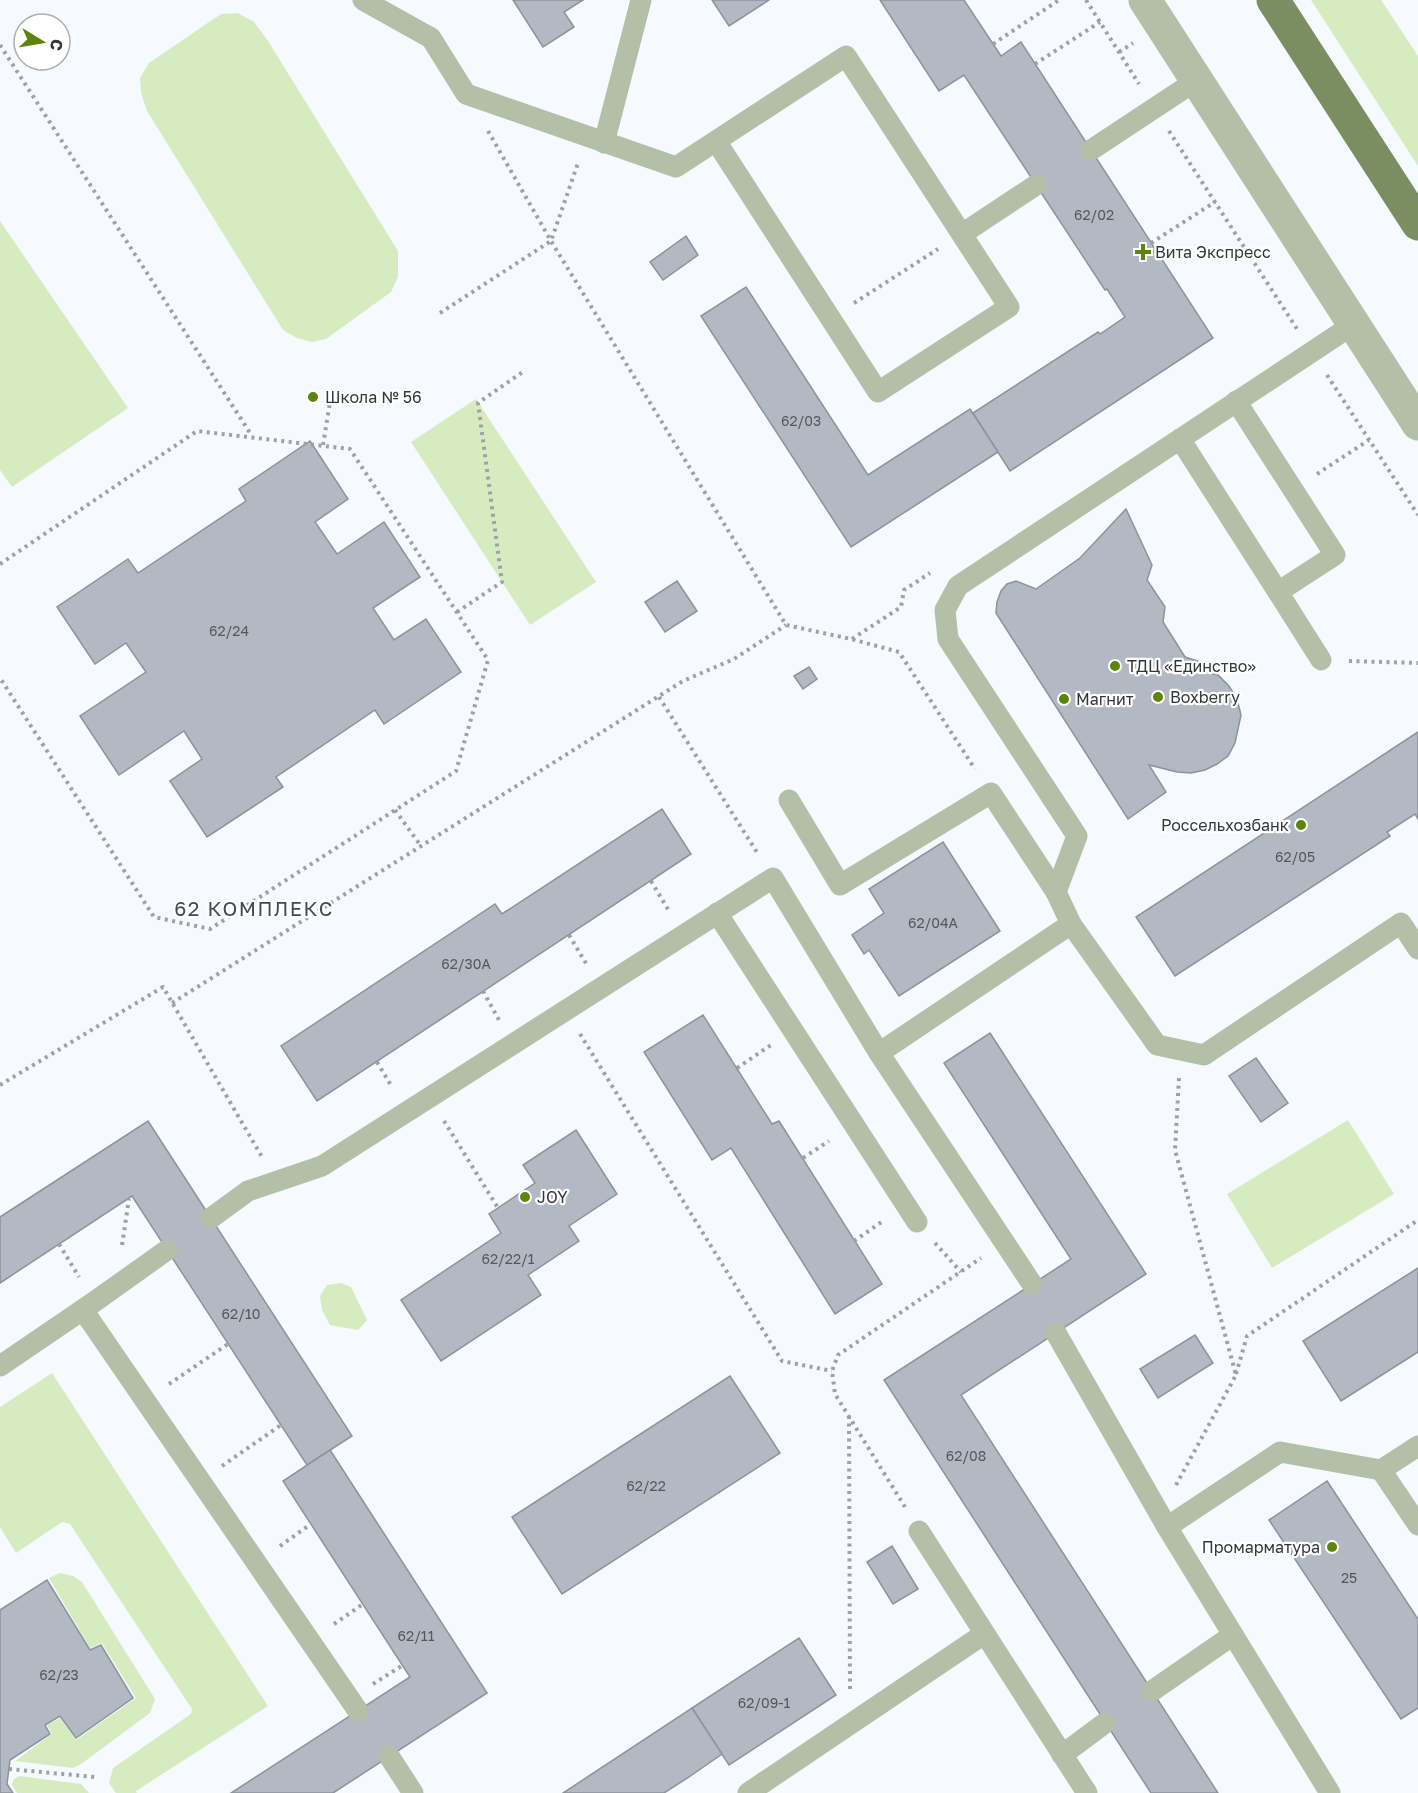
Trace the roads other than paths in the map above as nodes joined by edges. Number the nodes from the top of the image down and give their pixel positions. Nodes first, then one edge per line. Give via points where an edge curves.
1 (363, 0) edge
2 (641, 0) edge
3 (1145, 0) edge
4 (1273, 0) edge
5 (1197, 80) junction
6 (596, 140) junction
7 (716, 141) junction
8 (1091, 150) dead end
9 (1036, 185) dead end
10 (1418, 224) edge
11 (962, 234) junction
12 (1354, 324) junction
13 (1236, 401) junction
14 (1418, 424) edge
15 (1180, 439) junction
16 (1278, 592) junction
17 (1321, 660) road end
18 (789, 800) dead end
19 (1056, 892) junction
20 (717, 914) junction
21 (1071, 924) junction
22 (1418, 949) edge
23 (879, 1053) junction
24 (211, 1218) dead end
25 (917, 1222) road end
26 (167, 1250) dead end
27 (1032, 1284) dead end
28 (89, 1306) junction
29 (1056, 1332) dead end
30 (0, 1366) edge
31 (1418, 1446) edge
32 (1381, 1470) junction
33 (1163, 1521) junction
34 (1418, 1526) edge
35 (919, 1531) road end
36 (984, 1634) junction
37 (1233, 1635) junction
38 (1152, 1691) dead end
39 (358, 1711) dead end
40 (1105, 1723) dead end
41 (1062, 1755) junction
42 (389, 1756) dead end
43 (413, 1793) edge
44 (748, 1793) edge
45 (1087, 1793) edge
46 (1330, 1793) edge

1 - 6 lane via 431,38 466,94
2 - 6 lane
3 - 5 street
4 - 10 main road
5 - 8 lane
5 - 12 street
6 - 7 lane via 676,167
7 - 11 lane via 846,56
7 - 11 lane via 878,392 1009,307
9 - 11 lane
12 - 13 lane
12 - 14 street
13 - 15 lane
13 - 16 lane via 1335,555
15 - 16 lane
15 - 19 lane via 958,585 945,610 948,639 1077,836
16 - 17 lane
18 - 19 lane via 840,885 991,793
19 - 21 lane
20 - 23 lane via 772,878
20 - 24 lane via 322,1166 248,1191
20 - 25 lane
21 - 22 lane via 1157,1045 1204,1055 1401,923
21 - 23 lane
23 - 27 lane
26 - 28 lane
28 - 30 lane
28 - 39 lane via 146,1401
29 - 33 lane
31 - 32 lane
32 - 33 lane via 1280,1452
32 - 34 lane
33 - 37 lane
35 - 36 lane
36 - 41 lane
36 - 44 lane
37 - 38 lane
37 - 46 lane
40 - 41 lane
41 - 45 lane
42 - 43 lane

